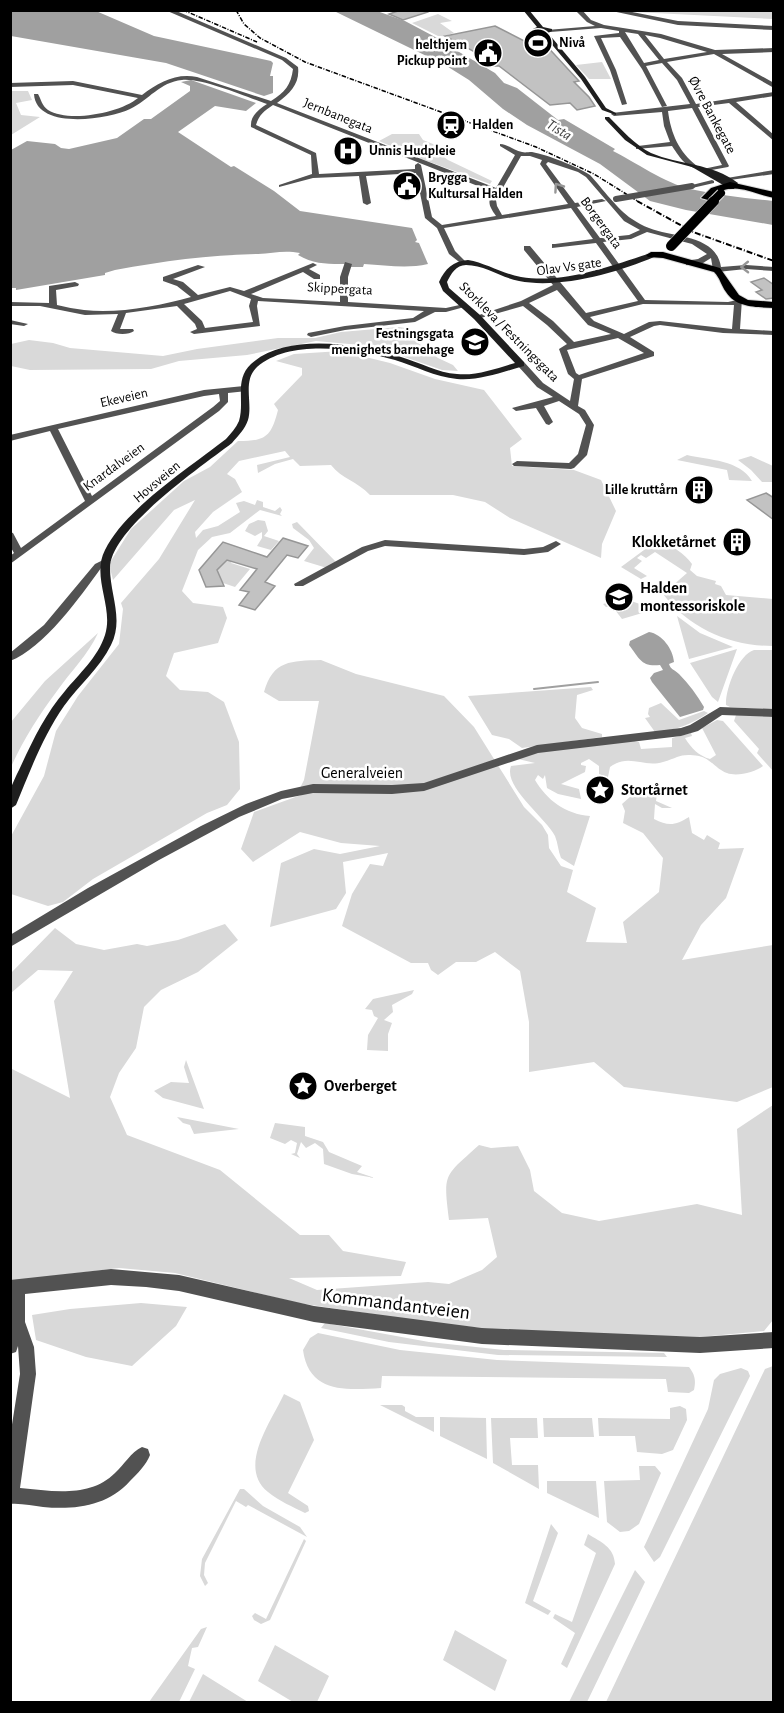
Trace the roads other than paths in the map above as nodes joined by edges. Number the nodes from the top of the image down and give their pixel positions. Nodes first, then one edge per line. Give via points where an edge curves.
1 (168, 10) edge
2 (526, 10) edge
3 (578, 10) edge
4 (610, 10) edge
5 (603, 27) junction
6 (545, 30) junction
7 (774, 30) edge
8 (622, 33) junction
9 (640, 33) junction
10 (661, 36) junction
11 (774, 50) edge
12 (715, 52) junction
13 (665, 63) junction
14 (643, 65) junction
15 (10, 85) edge
16 (774, 86) edge
17 (36, 95) dead end
18 (772, 95) edge
19 (143, 96) junction
20 (730, 100) junction
21 (273, 103) junction
22 (624, 104) dead end
23 (694, 105) junction
24 (664, 108) junction
25 (611, 115) junction
26 (772, 135) edge
27 (674, 144) junction
28 (502, 145) dead end
29 (638, 148) junction
30 (519, 154) junction
31 (547, 159) junction
32 (417, 160) junction
33 (695, 167) junction
34 (706, 170) junction
35 (419, 171) junction
36 (771, 173) edge
37 (362, 174) junction
38 (316, 175) junction
39 (281, 186) dead end
40 (723, 186) junction
41 (495, 190) junction
42 (774, 195) edge
43 (615, 199) dead end
44 (602, 201) dead end
45 (367, 203) dead end
46 (572, 206) junction
47 (500, 217) junction
48 (441, 227) junction
49 (646, 230) junction
50 (598, 241) junction
51 (665, 241) junction
52 (555, 246) dead end
53 (527, 248) dead end
54 (713, 254) junction
55 (657, 256) junction
56 (463, 263) junction
57 (689, 263) junction
58 (313, 264) dead end
59 (348, 264) dead end
60 (201, 267) dead end
61 (704, 267) junction
62 (303, 269) junction
63 (774, 269) edge
64 (619, 270) junction
65 (717, 270) junction
66 (317, 277) dead end
67 (556, 283) junction
68 (75, 284) dead end
69 (244, 294) junction
70 (196, 298) junction
71 (255, 299) junction
72 (642, 301) junction
73 (739, 301) junction
74 (179, 303) junction
75 (344, 303) junction
76 (524, 303) junction
77 (10, 304) edge
78 (774, 305) edge
79 (53, 306) junction
80 (464, 306) junction
81 (434, 309) junction
82 (123, 312) junction
83 (585, 316) junction
84 (477, 317) junction
85 (10, 322) edge
86 (24, 324) dead end
87 (130, 331) dead end
88 (736, 332) junction
89 (774, 333) edge
90 (311, 335) dead end
91 (621, 336) junction
92 (572, 345) junction
93 (521, 364) junction
94 (578, 378) junction
95 (244, 389) junction
96 (223, 390) junction
97 (559, 398) junction
98 (539, 405) junction
99 (574, 406) junction
100 (516, 408) dead end
101 (549, 422) dead end
102 (53, 428) junction
103 (10, 438) edge
104 (517, 464) dead end
105 (90, 501) junction
106 (10, 535) edge
107 (556, 544) dead end
108 (15, 558) edge
109 (105, 562) junction
110 (299, 584) dead end
111 (10, 658) edge
112 (774, 713) edge
113 (10, 805) edge
114 (10, 942) edge
115 (14, 1288) edge
116 (17, 1323) junction
117 (774, 1340) edge
118 (10, 1346) edge
119 (142, 1455) dead end
120 (11, 1496) edge

1 - 21 street via 284,58 296,68 286,93
2 - 6 street
3 - 5 street
4 - 7 street via 678,23
5 - 6 street
5 - 8 street
6 - 25 street
7 - 10 street via 677,32
8 - 9 street
8 - 14 street
8 - 22 street via 597,36
9 - 10 street
9 - 13 street, Øvre Bankegate
10 - 12 street
11 - 12 street
12 - 13 street
12 - 16 street
13 - 14 street
13 - 23 street, Øvre Bankegate via 680,79
14 - 24 street
15 - 19 street via 73,83
17 - 19 street, Jernbanegata via 43,110 76,116 120,111
18 - 20 street
19 - 21 street, Jernbanegata via 166,81 188,77
20 - 23 street
20 - 26 street
21 - 32 street, Jernbanegata
21 - 38 street via 258,112 253,126 314,154
23 - 24 street
23 - 34 street, Øvre Bankegate via 726,166
24 - 25 street
24 - 27 street
25 - 29 street via 617,128
27 - 29 street
27 - 33 street
28 - 30 street
29 - 33 street
30 - 31 street
30 - 41 street
46 -> 31 street, Borgergata via 543,164
31 - 49 street via 588,176 622,215
32 - 35 street
32 - 41 street, Jernbanegata
33 - 34 street
33 - 40 street
34 - 40 street
35 - 37 street
35 - 48 street via 429,218
36 - 40 street
37 - 38 street
37 - 45 street
38 - 39 street
40 - 42 main road via 756,195
40 - 43 street, bridge via 692,186
40 - 51 main road, Olav Vs gate
41 - 47 street via 491,202
44 - 46 street
46 - 47 street
46 - 50 street, Borgergata
47 - 48 street
48 - 56 street via 452,252
49 - 50 street via 631,237
49 - 51 street
50 - 52 street
50 - 64 street, Borgergata
51 - 54 street via 696,243
51 - 55 main road, Olav Vs gate
53 - 67 street
54 - 57 street
54 - 65 street
55 - 57 main road
55 - 61 main road via 670,264
55 - 64 street, Olav Vs gate via 638,269
56 - 67 street, Olav Vs gate via 480,273 519,285
56 - 80 street, Storkleva / Festningsgata via 462,270 444,279 446,289
57 - 61 main road
58 - 62 street
59 - 75 street
60 - 70 street via 166,279 185,287
61 - 65 main road
62 - 66 street
62 - 69 street
63 -> 65 street
64 - 67 street, Olav Vs gate
64 - 72 street, Borgergata
65 - 73 main road
67 - 76 street
67 - 83 street
68 - 79 street via 52,288
69 - 70 street, Skippergata via 233,289
69 - 71 street, Skippergata
70 - 74 street
71 - 74 street via 256,324 198,331 199,323
71 - 75 street, Skippergata
72 - 73 street
72 - 83 street
73 - 78 main road
73 - 88 street
74 - 82 street
75 - 81 street, Skippergata
76 - 84 street
76 - 92 street
77 - 79 street
79 - 82 street via 91,313
80 - 81 street
80 - 84 street, Storkleva / Festningsgata
81 - 90 street via 415,320
82 - 87 street via 115,331
83 - 91 street via 594,325
84 - 93 street, Storkleva / Festningsgata
85 - 86 street
88 - 89 street
88 - 91 street via 652,324
91 - 92 street
91 - 94 street via 651,354
92 - 94 street via 563,349 572,374
93 - 95 street, Hovsveien via 471,376 447,375 376,353 318,347 263,359 246,376
93 - 97 street, Storkleva / Festningsgata
94 - 99 street
95 - 96 street, Ekeveien
95 - 109 street, Hovsveien via 244,418 237,432 136,516
96 - 102 street, Ekeveien
96 - 105 street, Knardalveien via 224,402 216,409
97 - 98 street
97 - 99 street, Storkleva / Festningsgata
98 - 100 street
98 - 101 street
99 - 104 street via 590,425 579,461 571,466
102 - 103 street, Ekeveien
102 - 105 street
105 - 108 street, Knardalveien
106 - 108 street
107 - 110 street via 545,550 524,552 385,543 365,549
109 - 111 street via 44,634
109 - 113 street via 113,615 108,643 54,714
112 - 114 street, Generalveien via 720,711 681,732 537,749 424,787 321,788 255,803 121,875
115 - 116 street, Kommandantveien
115 - 117 street, Kommandantveien via 111,1277 146,1279 314,1314 482,1336 700,1345
116 - 118 street, Kommandantveien
116 - 120 street, Kommandantveien via 26,1347 28,1374
119 - 120 street, Kommandantveien via 113,1486 93,1496

